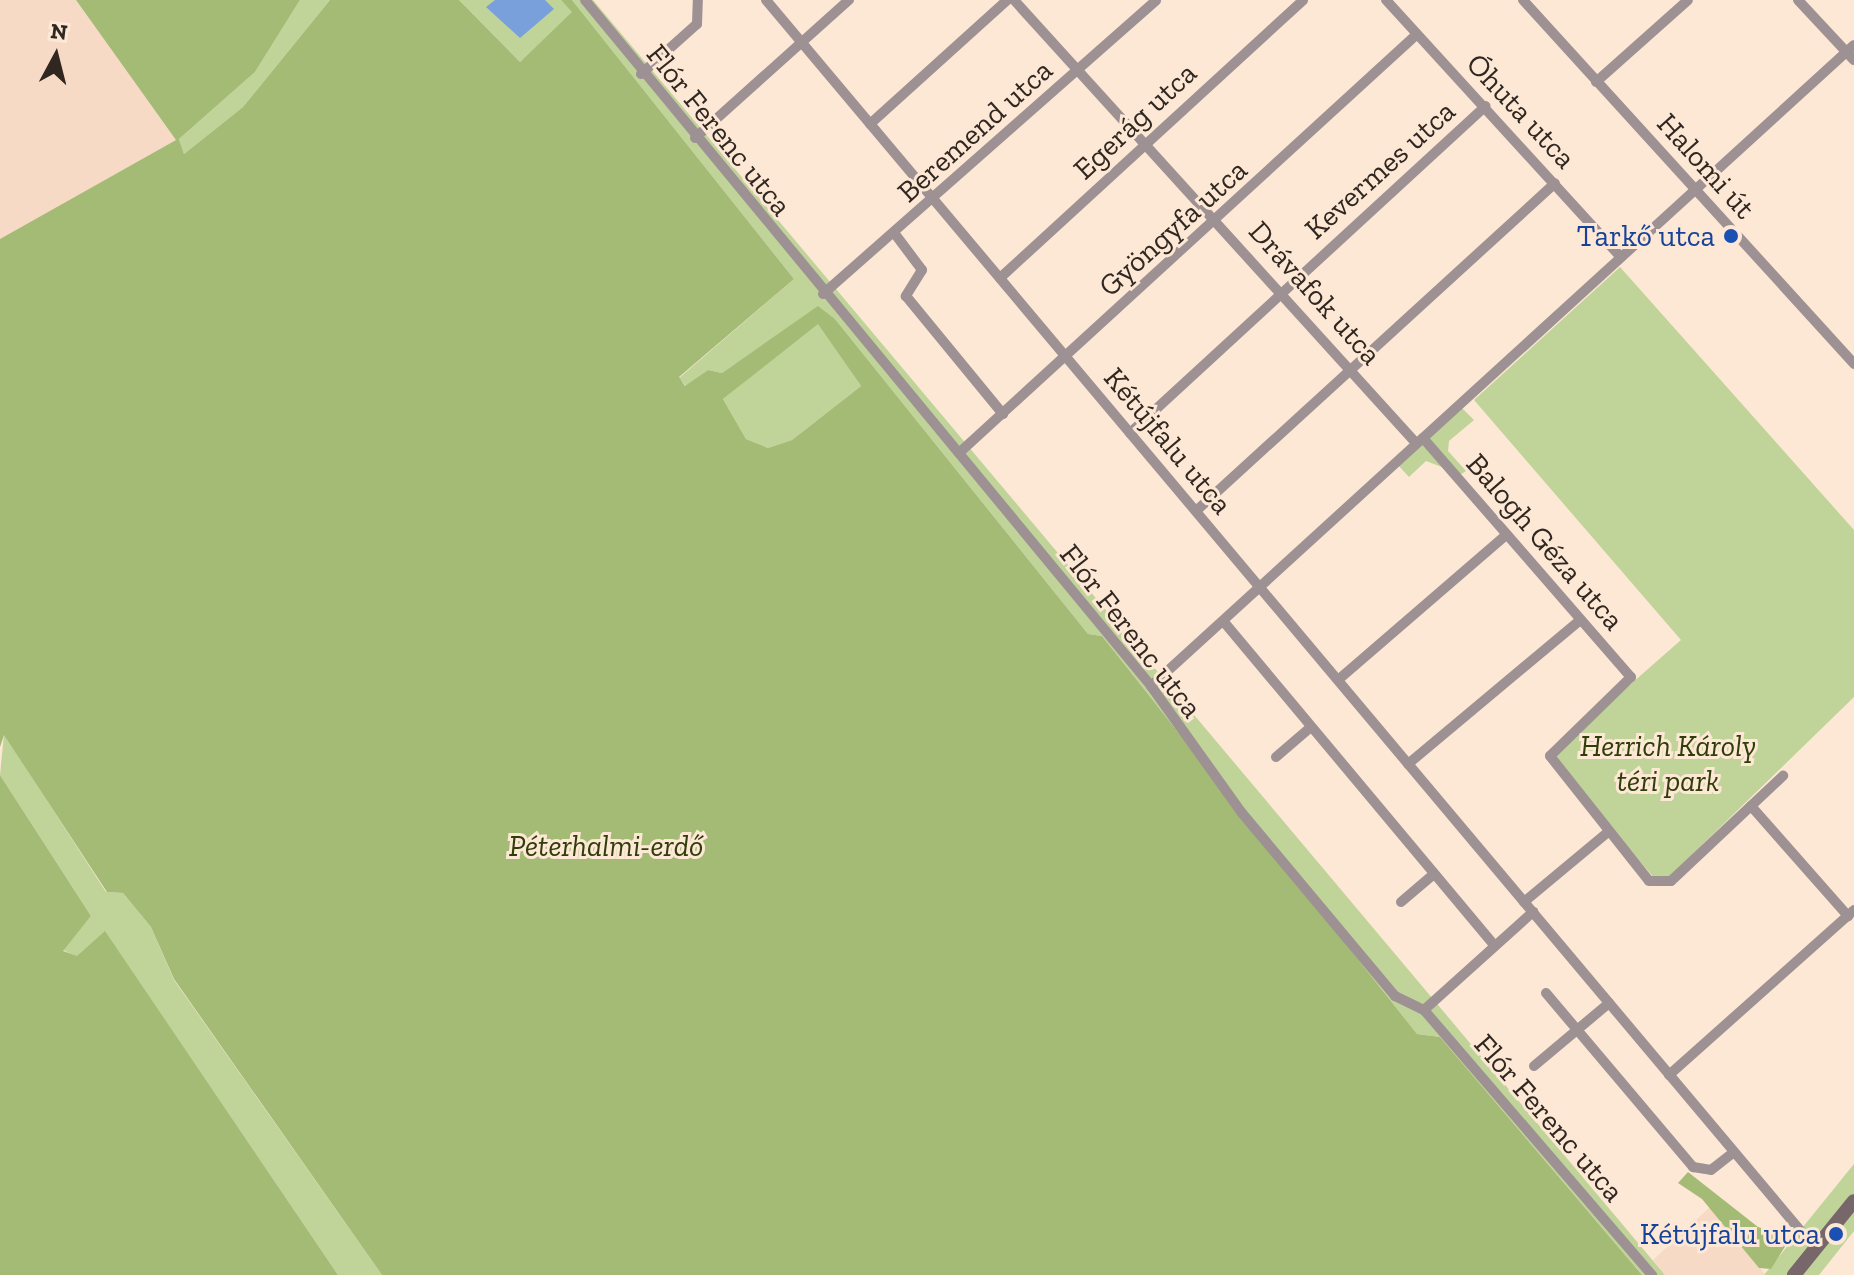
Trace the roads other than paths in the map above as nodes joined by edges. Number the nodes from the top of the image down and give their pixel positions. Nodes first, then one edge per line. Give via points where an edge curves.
1 (585, 0) edge
2 (698, 0) edge
3 (766, 0) edge
4 (849, 0) edge
5 (1007, 0) edge
6 (1014, 0) edge
7 (1156, 0) edge
8 (1303, 0) edge
9 (1386, 0) edge
10 (1523, 0) edge
11 (1688, 0) edge
12 (1798, 0) edge
13 (1416, 35) junction
14 (802, 43) junction
15 (1852, 52) edge
16 (1079, 70) junction
17 (641, 74) junction
18 (1596, 82) junction
19 (1486, 106) junction
20 (870, 124) junction
21 (695, 138) junction
22 (1145, 144) junction
23 (1555, 183) junction
24 (1696, 190) junction
25 (935, 201) junction
26 (1217, 221) junction
27 (895, 234) junction
28 (1620, 256) junction
29 (1000, 278) junction
30 (1283, 291) junction
31 (823, 294) junction
32 (1066, 356) junction
33 (1854, 364) edge
34 (1349, 367) junction
35 (1003, 414) junction
36 (1130, 433) junction
37 (1419, 440) junction
38 (959, 453) junction
39 (1196, 511) junction
40 (1506, 535) junction
41 (1261, 589) junction
42 (1580, 620) junction
43 (1224, 622) junction
44 (1338, 680) junction
45 (1151, 686) junction
46 (1311, 727) junction
47 (1276, 757) dead end
48 (1408, 764) junction
49 (1783, 776) dead end
50 (1751, 806) junction
51 (1608, 832) junction
52 (1434, 874) junction
53 (1401, 902) dead end
54 (1524, 902) junction
55 (1533, 912) junction
56 (1851, 913) edge
57 (1494, 945) junction
58 (1546, 993) dead end
59 (1609, 1003) junction
60 (1424, 1010) junction
61 (1577, 1030) junction
62 (1534, 1066) dead end
63 (1669, 1075) junction
64 (1734, 1152) junction
65 (1854, 1201) edge
66 (1815, 1248) junction
67 (1652, 1275) edge
68 (1794, 1275) edge

1 - 17 street, Flór Ferenc utca
2 - 17 street via 697,24
3 - 14 street, Kétújfalu utca
4 - 14 street
5 - 20 street
6 - 16 street, Drávafok utca
7 - 16 street, Beremend utca
8 - 22 street, Egerág utca
9 - 13 street, Óhuta utca
10 - 18 street, Halomi út
11 - 18 street
12 - 15 street
13 - 19 street, Óhuta utca
13 - 26 street, Gyöngyfa utca
14 - 20 street, Kétújfalu utca
14 - 21 street
15 - 24 street
16 - 22 street, Drávafok utca
16 - 25 street, Beremend utca
17 - 21 street, Flór Ferenc utca
18 - 24 street, Halomi út
19 - 23 street, Óhuta utca
19 - 30 street, Kevermes utca
20 - 25 street, Kétújfalu utca
21 - 31 street, Flór Ferenc utca
22 - 26 street, Drávafok utca
22 - 29 street, Egerág utca
23 - 28 street, Óhuta utca
23 - 34 street
24 - 28 street
24 - 33 street, Halomi út
25 - 27 street, Beremend utca
25 - 29 street, Kétújfalu utca
26 - 30 street, Drávafok utca
26 - 32 street, Gyöngyfa utca
27 - 31 street, Beremend utca
27 - 35 street via 922,270 906,296
28 - 37 street
29 - 32 street, Kétújfalu utca
30 - 34 street, Drávafok utca
30 - 36 street, Kevermes utca
31 - 38 street, Flór Ferenc utca
32 - 35 street, Gyöngyfa utca
32 - 36 street, Kétújfalu utca
34 - 37 street, Drávafok utca
34 - 39 street
35 - 38 street, Gyöngyfa utca
36 - 39 street, Kétújfalu utca
37 - 40 street, Balogh Géza utca
37 - 41 street
38 - 45 street, Flór Ferenc utca
39 - 41 street, Kétújfalu utca
40 - 42 street, Balogh Géza utca
40 - 44 street
41 - 43 street
41 - 44 street, Kétújfalu utca
42 - 48 street
42 - 51 street, Balogh Géza utca via 1631,677 1550,756
43 - 45 street
43 - 46 street
44 - 48 street, Kétújfalu utca
45 - 60 street, Flór Ferenc utca via 1242,813 1395,996
46 - 47 street
46 - 52 street
48 - 54 street, Kétújfalu utca
49 - 50 street
50 - 51 street via 1663,884 1649,881
50 - 56 street
51 - 54 street
52 - 53 street
52 - 57 street
54 - 55 street, Kétújfalu utca
55 - 57 street
55 - 59 street, Kétújfalu utca
56 - 63 street
57 - 60 street
58 - 61 street
59 - 61 street
59 - 63 street, Kétújfalu utca
60 - 67 street, Flór Ferenc utca
61 - 62 street
61 - 64 street via 1693,1167 1711,1170
63 - 64 street, Kétújfalu utca
64 - 66 street, Kétújfalu utca
65 - 66 street
66 - 68 street

